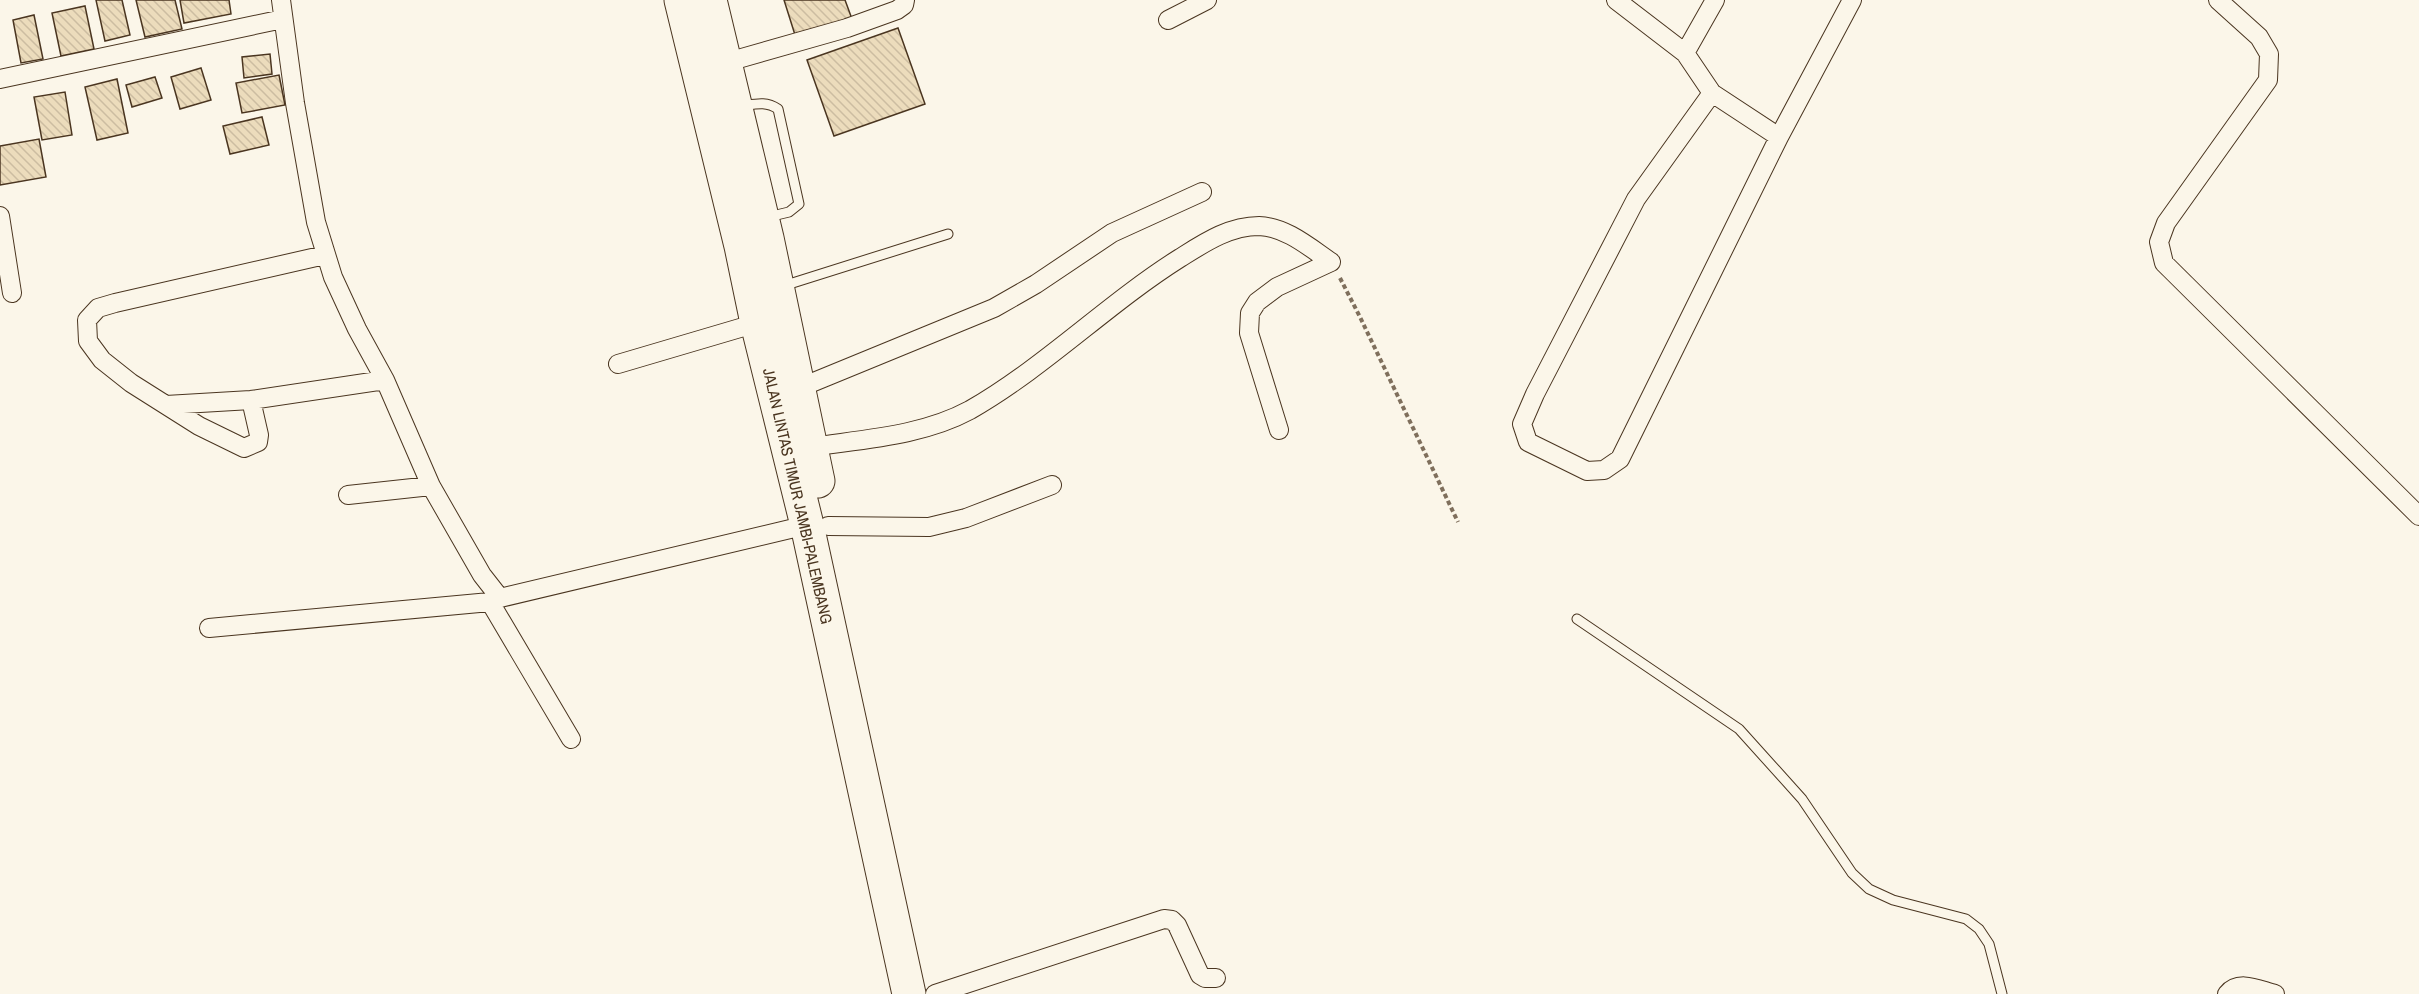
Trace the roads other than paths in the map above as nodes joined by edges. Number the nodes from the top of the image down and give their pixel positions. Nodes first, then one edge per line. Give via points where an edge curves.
1 (280, 0) edge
2 (681, 0) edge
3 (710, 0) edge
4 (905, 0) edge
5 (1207, 0) edge
6 (1616, 0) edge
7 (1714, 0) edge
8 (1852, 0) edge
9 (2218, 0) edge
10 (283, 19) junction
11 (1168, 20) dead end
12 (1685, 53) junction
13 (724, 63) junction
14 (0, 80) edge
15 (1712, 93) junction
16 (735, 108) junction
17 (1779, 137) junction
18 (740, 184) junction
19 (1202, 192) dead end
20 (0, 216) edge
21 (762, 219) junction
22 (948, 234) dead end
23 (325, 255) junction
24 (777, 288) junction
25 (12, 293) dead end
26 (757, 323) junction
27 (618, 364) dead end
28 (385, 380) junction
29 (799, 388) junction
30 (251, 400) junction
31 (166, 405) junction
32 (1279, 430) dead end
33 (811, 447) junction
34 (1052, 484) dead end
35 (431, 486) junction
36 (348, 495) dead end
37 (2419, 516) edge
38 (818, 525) junction
39 (495, 600) junction
40 (1576, 619) dead end
41 (209, 628) dead end
42 (570, 739) dead end
43 (1216, 978) dead end
44 (909, 994) edge
45 (929, 994) edge
46 (934, 994) edge
47 (2002, 994) edge
48 (2227, 994) edge
49 (2275, 994) edge

1 - 10 street
2 - 18 highway, JALAN LINTAS TIMUR JAMBI-PALEMBANG
3 - 13 highway, JALAN LINTAS TIMUR JAMBI-PALEMBANG
4 - 13 street via 897,10 857,25
5 - 11 street
6 - 12 street
7 - 12 street
8 - 17 street
9 - 37 street via 2259,37 2269,54 2268,80 2166,222 2159,242 2164,263
10 - 14 street
10 - 23 street via 316,222
12 - 15 street
13 - 16 highway, JALAN LINTAS TIMUR JAMBI-PALEMBANG
15 - 17 street
15 - 17 street via 1631,210 1535,394 1522,424 1528,442 1587,471 1604,470 1620,459
16 - 18 highway, JALAN LINTAS TIMUR JAMBI-PALEMBANG
16 - 21 lane via 761,102 778,109 799,204 789,213
18 - 21 highway, JALAN LINTAS TIMUR JAMBI-PALEMBANG
18 - 26 highway, JALAN LINTAS TIMUR JAMBI-PALEMBANG
19 - 29 street via 1112,233 994,308
20 - 25 street
21 - 24 highway, JALAN LINTAS TIMUR JAMBI-PALEMBANG
22 - 24 lane
23 - 28 street via 357,330
23 - 31 street via 115,303 93,312 87,320 86,333 91,348 131,383
24 - 29 highway, JALAN LINTAS TIMUR JAMBI-PALEMBANG
26 - 27 street
26 - 38 highway, JALAN LINTAS TIMUR JAMBI-PALEMBANG
28 - 30 street
28 - 35 street
29 - 33 highway, JALAN LINTAS TIMUR JAMBI-PALEMBANG
30 - 31 street
30 - 31 street via 258,442 244,448
32 - 33 street via 1249,333 1250,313 1257,302 1277,287 1331,262 1295,236 1261,226 1240,227 1211,239 1141,283 1004,390 967,411 934,426
33 - 38 highway, JALAN LINTAS TIMUR JAMBI-PALEMBANG
34 - 38 street via 966,518 929,527
35 - 36 street
35 - 39 street
38 - 39 street
38 - 44 highway, JALAN LINTAS TIMUR JAMBI-PALEMBANG
38 - 45 highway, JALAN LINTAS TIMUR JAMBI-PALEMBANG
39 - 41 street
39 - 42 street
40 - 47 lane via 1739,729 1802,799 1852,873 1869,889 1966,919 1979,929 1989,944
43 - 46 street via 1200,975 1177,925 1164,919
48 - 49 street via 2239,986

